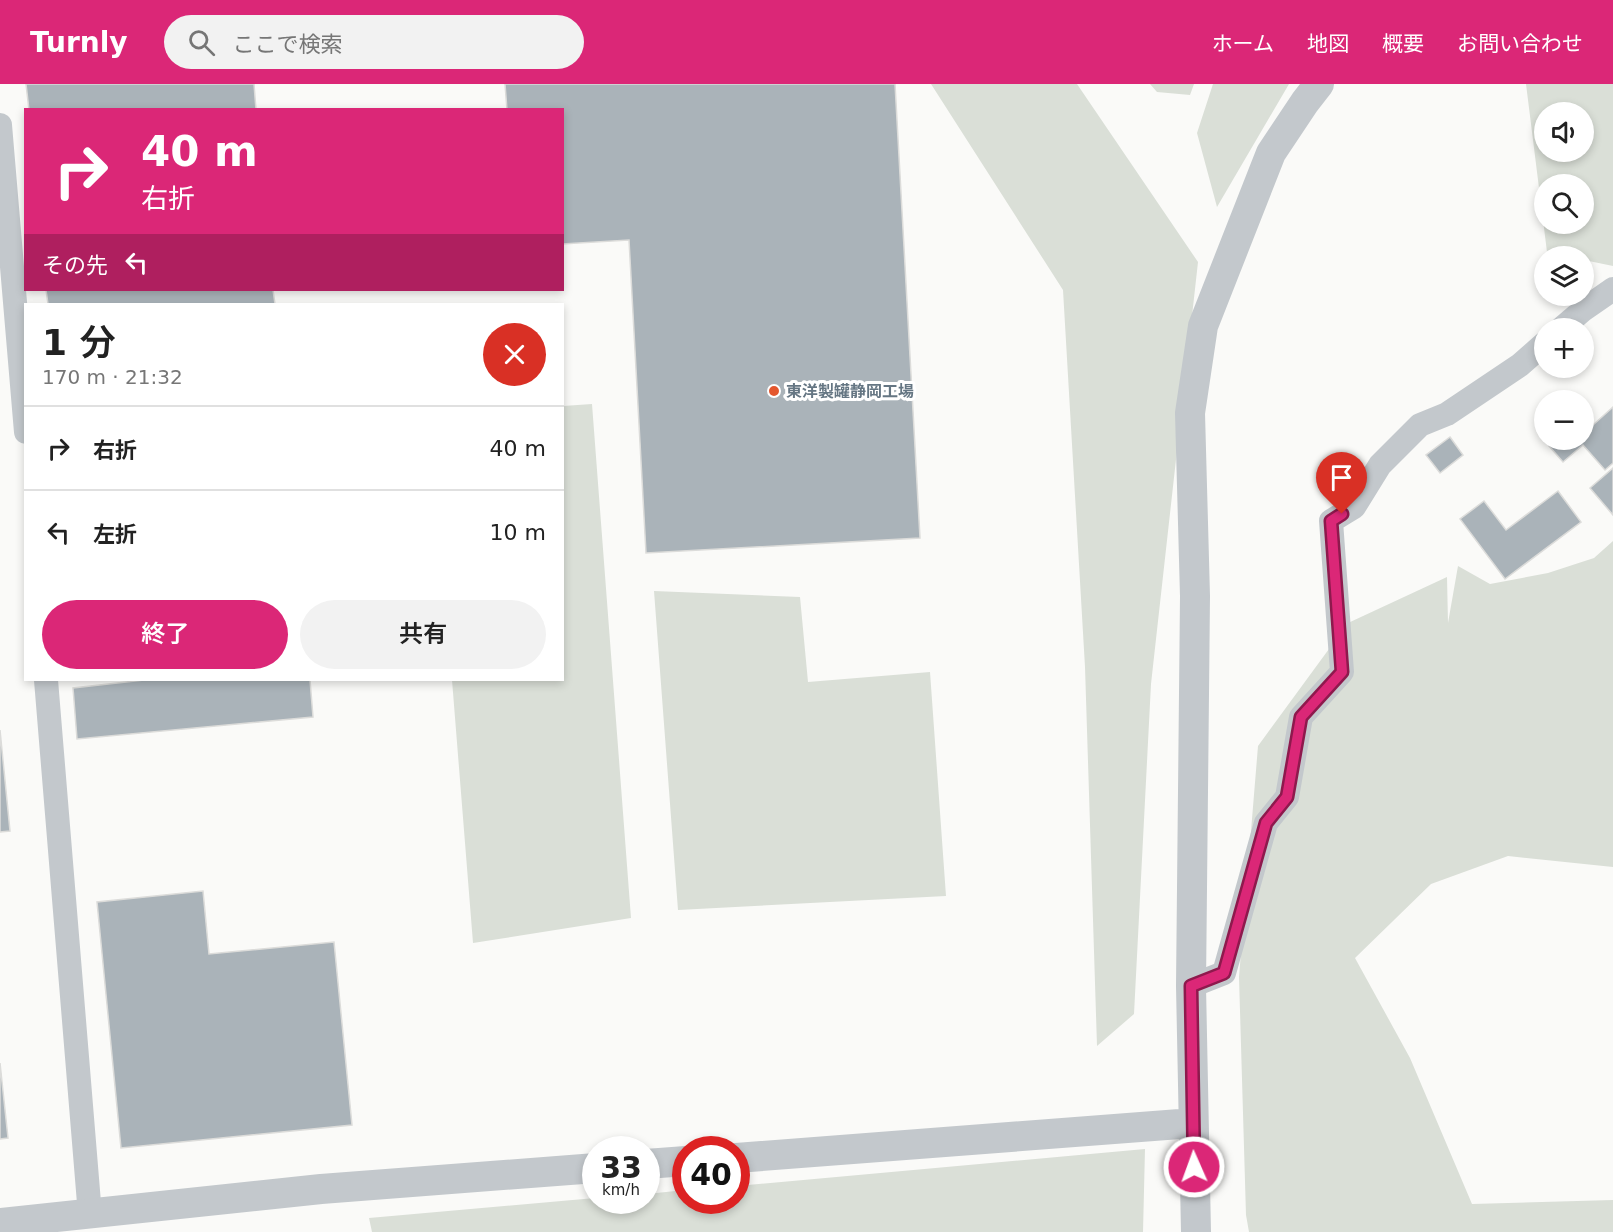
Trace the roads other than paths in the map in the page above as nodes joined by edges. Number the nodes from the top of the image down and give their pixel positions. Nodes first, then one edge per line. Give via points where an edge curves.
1 (1319, 84) edge
2 (0, 125) edge
3 (1613, 289) edge
4 (1574, 318) edge
5 (1534, 353) edge
6 (24, 408) edge
7 (46, 681) edge
8 (1191, 986) junction
9 (1193, 1123) junction
10 (750, 1157) edge
11 (582, 1169) edge
12 (90, 1215) junction
13 (0, 1223) edge
14 (1196, 1232) edge

1 - 8 street via 1271,153 1203,326 1190,414 1195,596
2 - 6 street
3 - 4 street
5 - 8 street via 1447,414 1420,425 1380,465 1354,507 1331,521 1342,672 1301,717 1287,797 1266,823 1224,973
7 - 12 street
8 - 9 street
9 - 10 street
9 - 14 street
11 - 12 street via 321,1189
12 - 13 street

